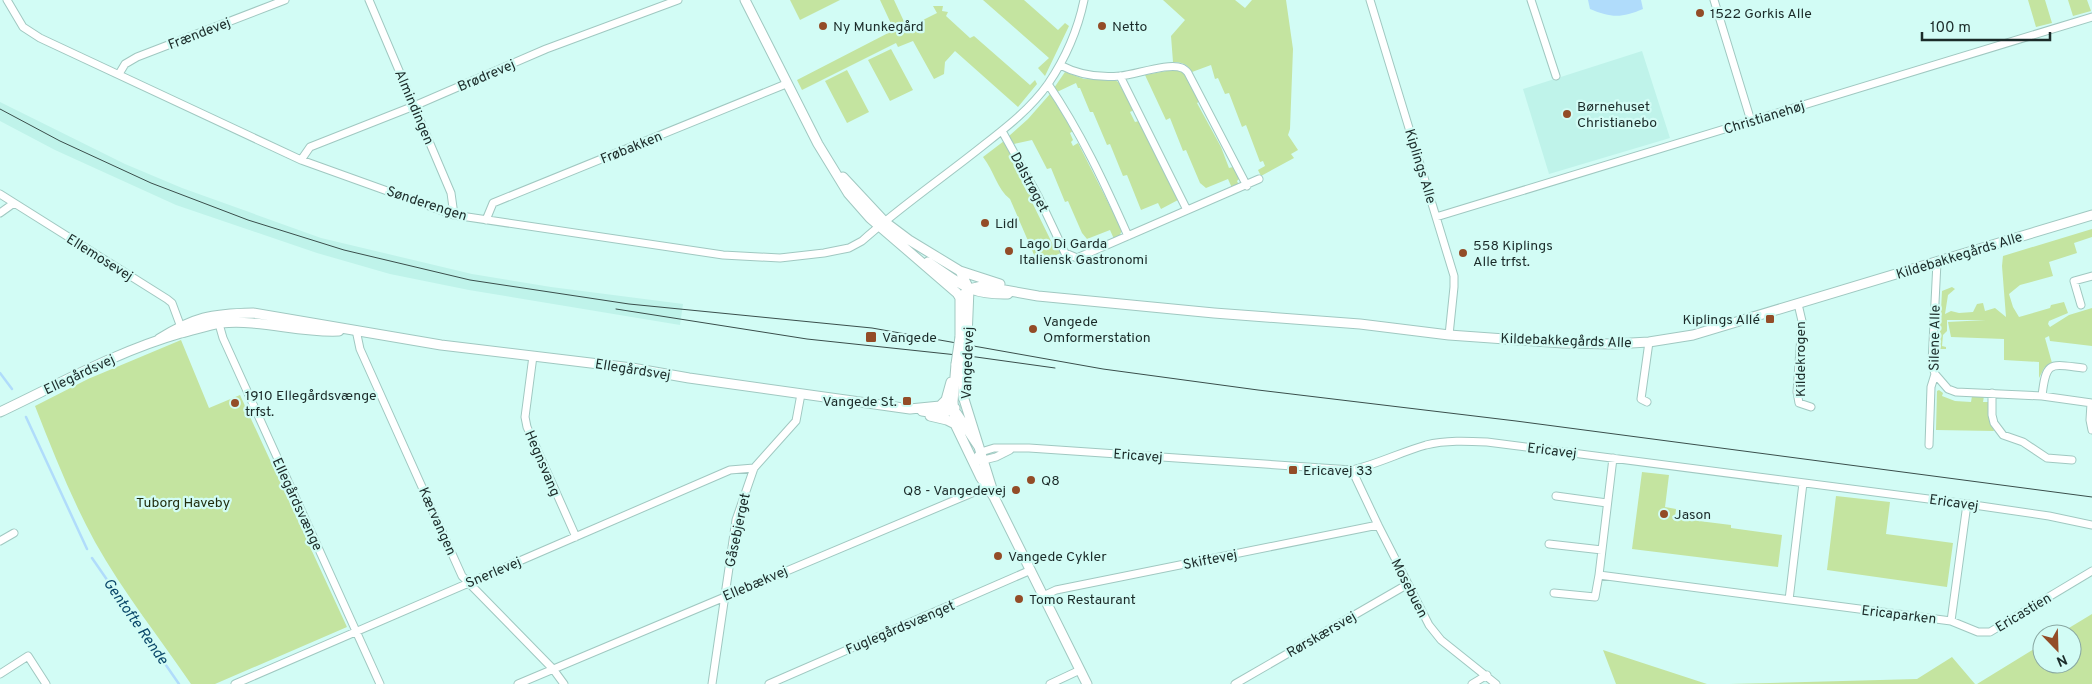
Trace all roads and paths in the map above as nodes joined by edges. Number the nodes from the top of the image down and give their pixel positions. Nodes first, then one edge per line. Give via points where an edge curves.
1 (7, 0) edge
2 (285, 0) edge
3 (369, 0) edge
4 (678, 0) edge
5 (744, 0) edge
6 (1084, 0) edge
7 (1370, 0) edge
8 (1531, 0) edge
9 (1714, 0) edge
10 (2092, 18) edge
11 (1060, 65) junction
12 (119, 74) junction
13 (1120, 76) junction
14 (1556, 76) dead end
15 (786, 84) junction
16 (1048, 84) junction
17 (414, 106) junction
18 (1752, 121) junction
19 (1002, 131) junction
20 (301, 160) junction
21 (1259, 179) dead end
22 (1247, 186) junction
23 (0, 194) edge
24 (14, 203) junction
25 (1187, 210) junction
26 (0, 213) edge
27 (454, 215) junction
28 (2092, 215) edge
29 (1436, 217) junction
30 (486, 220) junction
31 (882, 224) junction
32 (1128, 236) junction
33 (907, 249) junction
34 (1937, 262) junction
35 (2092, 276) edge
36 (974, 284) junction
37 (960, 298) junction
38 (1798, 304) junction
39 (2081, 305) dead end
40 (219, 324) junction
41 (182, 329) junction
42 (356, 330) junction
43 (1449, 335) junction
44 (965, 337) junction
45 (1648, 342) junction
46 (533, 356) junction
47 (959, 364) junction
48 (2083, 368) dead end
49 (1935, 374) junction
50 (1992, 393) junction
51 (800, 394) junction
52 (963, 396) junction
53 (2042, 396) junction
54 (1647, 402) dead end
55 (2091, 403) edge
56 (940, 406) junction
57 (1811, 407) dead end
58 (910, 409) junction
59 (954, 410) junction
60 (0, 412) edge
61 (955, 424) junction
62 (2092, 430) edge
63 (1929, 445) dead end
64 (981, 453) junction
65 (1613, 458) junction
66 (2072, 460) dead end
67 (973, 461) junction
68 (754, 468) junction
69 (1352, 470) junction
70 (1803, 483) junction
71 (989, 485) junction
72 (1556, 496) dead end
73 (1608, 503) junction
74 (1968, 504) junction
75 (2092, 525) edge
76 (1378, 526) junction
77 (14, 533) dead end
78 (576, 537) junction
79 (0, 541) edge
80 (1549, 544) dead end
81 (1602, 550) junction
82 (1031, 570) junction
83 (2092, 571) edge
84 (1599, 575) junction
85 (468, 583) junction
86 (1408, 584) junction
87 (1554, 593) dead end
88 (725, 596) junction
89 (1043, 596) junction
90 (1789, 600) junction
91 (1951, 621) junction
92 (356, 632) junction
93 (552, 669) junction
94 (1080, 670) junction
95 (0, 674) edge
96 (1487, 675) junction
97 (46, 684) edge
98 (235, 684) edge
99 (380, 684) edge
100 (518, 684) edge
101 (564, 684) edge
102 (712, 684) edge
103 (769, 684) edge
104 (1050, 684) edge
105 (1087, 684) edge
106 (1235, 684) edge
107 (1472, 684) edge
108 (1496, 684) edge

1 - 12 street, Sønderengen via 23,27
2 - 12 street, Frændevej via 137,58 125,64
3 - 17 street, Almindingen
4 - 17 street, Brødrevej via 546,49
5 - 15 street
6 - 11 street via 1078,24
7 - 29 street, Kiplings Alle
8 - 14 street
9 - 18 street
10 - 18 street, Christianehøj
11 - 13 street via 1087,75
11 - 16 street
12 - 20 street, Sønderengen
13 - 22 street via 1172,66 1188,73
13 - 25 street
15 - 30 street, Frøbakken via 493,203
15 - 31 street via 835,170
16 - 19 street
16 - 32 street via 1063,106
17 - 20 street, Brødrevej via 310,146
17 - 27 street, Almindingen via 451,193
18 - 29 street, Christianehøj
19 - 31 street
19 - 32 street, Dalstrøget via 1065,254 1077,258
20 - 27 street, Sønderengen
21 - 22 street, Dalstrøget
22 - 25 street, Dalstrøget
23 - 24 street, Ellemosevej
24 - 26 street
24 - 41 street, Ellemosevej via 167,299 172,303
25 - 32 street, Dalstrøget
27 - 30 street, Sønderengen
28 - 34 street, Kildebakkegårds Alle
29 - 43 street, Kiplings Alle via 1454,282
30 - 31 street, Sønderengen via 723,255 780,258 849,248
31 - 33 street
31 - 36 street via 933,253
33 - 36 street via 954,279
33 - 37 street
34 - 38 street, Kildebakkegårds Alle
34 - 49 street, Silene Alle via 1932,363
35 - 39 street via 2074,282
36 - 37 street
36 - 43 street, Kildebakkegårds Alle via 1024,294
36 - 44 street, Vangedevej
37 - 44 street, Vangedevej
38 - 45 street, Kildebakkegårds Alle via 1693,335
38 - 57 street, Kildekrogen via 1802,321 1797,392 1799,403
40 - 41 street, Ellegårdsvej
40 - 42 street, Ellegårdsvej via 245,322 321,332
40 - 92 street, Ellegårdsvænge
41 - 42 street, Ellegårdsvej via 201,317 253,313
41 - 60 street, Ellegårdsvej
42 - 46 street, Ellegårdsvej
42 - 85 street, Kærvangen via 360,349 462,576
43 - 45 street, Kildebakkegårds Alle via 1563,343
44 - 47 street, Vangedevej, bridge
45 - 54 street via 1641,399
46 - 51 street, Ellegårdsvej
46 - 78 street, Hegnsvang via 527,427
47 - 52 street, Vangedevej
47 - 56 street via 946,400
47 - 59 street, Vangedevej
48 - 53 street via 2050,367 2044,376
49 - 50 street via 1948,389 1956,392
49 - 63 street, Silene Alle via 1931,387
50 - 53 street
50 - 66 street via 1994,423 2003,435 2023,442 2047,458
51 - 58 street, Ellegårdsvej
51 - 68 street, Gåsebjerget via 796,421
52 - 59 street
52 - 64 street, Vangedevej
53 - 55 street
55 - 62 street
56 - 58 street, Ellegårdsvej
56 - 59 street
58 - 59 street via 937,414
58 - 61 street, Ellegårdsvej
59 - 61 street, Vangedevej
59 - 64 street
61 - 67 street, Vangedevej
64 - 67 street
64 - 69 street, Ericavej via 994,448
64 - 71 street, Vangedevej
65 - 69 street, Ericavej via 1457,440 1427,445
65 - 70 street, Ericavej
65 - 73 street
67 - 71 street, Vangedevej
68 - 78 street, Snerlevej via 730,470
68 - 88 street, Gåsebjerget via 736,520
69 - 76 street, Mosebuen
70 - 74 street, Ericavej
70 - 90 street
71 - 82 street, Vangedevej
71 - 88 street, Ellebækvej
72 - 73 street
73 - 81 street
74 - 75 street, Ericavej
74 - 91 street, Ericaparken
76 - 86 street, Mosebuen
76 - 89 street, Skiftevej via 1056,590
77 - 79 street
78 - 85 street, Snerlevej
80 - 81 street
81 - 84 street
82 - 89 street, Vangedevej
82 - 103 street, Fuglegårdsvænget
83 - 91 street, Ericastien via 1990,632 1978,632
84 - 87 street via 1595,597
84 - 90 street, Ericaparken
85 - 92 street, Snerlevej
85 - 93 street, Kærvangen
86 - 96 street, Mosebuen via 1429,625 1441,640
86 - 106 street, Rørskærsvej
88 - 93 street, Ellebækvej
88 - 102 street, Gåsebjerget
89 - 94 street, Vangedevej
90 - 91 street, Ericaparken
92 - 98 street, Snerlevej
92 - 99 street, Ellegårdsvænge
93 - 100 street, Ellebækvej
93 - 101 street, Kærvangen
94 - 104 street
94 - 105 street, Vangedevej
95 - 97 street via 28,656
96 - 107 street
96 - 108 street, Mosebuen

